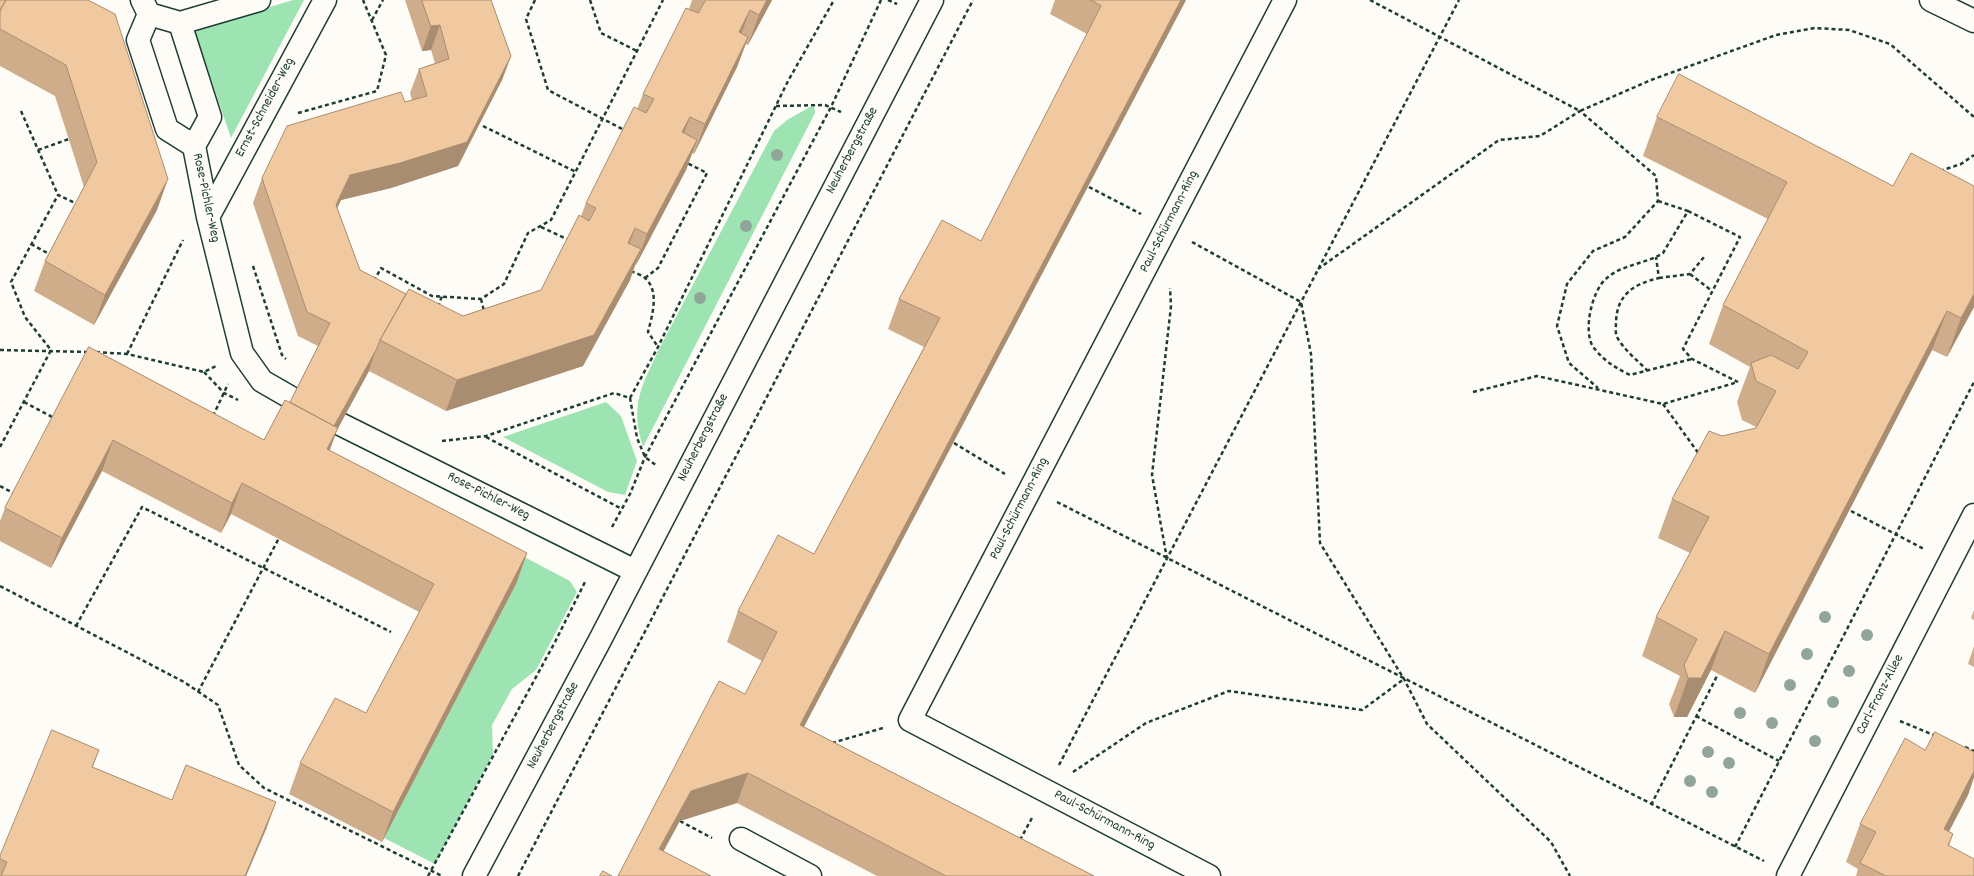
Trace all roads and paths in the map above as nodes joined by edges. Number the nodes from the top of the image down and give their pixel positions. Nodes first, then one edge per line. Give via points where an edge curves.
1 (259, 0) edge
2 (325, 0) edge
3 (363, 0) edge
4 (383, 0) edge
5 (535, 0) edge
6 (590, 0) edge
7 (663, 0) edge
8 (834, 0) edge
9 (880, 0) edge
10 (932, 0) edge
11 (973, 0) edge
12 (1285, 0) edge
13 (1370, 0) edge
14 (1459, 0) edge
15 (1931, 0) edge
16 (146, 7) edge
17 (372, 21) junction
18 (1974, 21) edge
19 (180, 24) junction
20 (1440, 37) junction
21 (637, 50) junction
22 (776, 106) junction
23 (831, 108) junction
24 (22, 111) dead end
25 (1580, 111) junction
26 (1974, 117) edge
27 (867, 124) junction
28 (257, 125) junction
29 (483, 126) edge
30 (631, 133) edge
31 (69, 138) dead end
32 (194, 146) junction
33 (38, 150) junction
34 (1974, 155) edge
35 (687, 162) edge
36 (576, 172) junction
37 (1933, 173) edge
38 (1089, 187) edge
39 (58, 195) junction
40 (1658, 201) junction
41 (79, 206) edge
42 (1688, 211) junction
43 (208, 217) junction
44 (541, 226) junction
45 (1167, 228) junction
46 (31, 244) junction
47 (576, 244) edge
48 (53, 256) edge
49 (1656, 257) junction
50 (1704, 257) dead end
51 (250, 258) dead end
52 (625, 268) edge
53 (1318, 270) junction
54 (1690, 274) junction
55 (646, 278) junction
56 (1659, 278) junction
57 (1170, 283) dead end
58 (372, 286) edge
59 (1712, 291) junction
60 (442, 296) junction
61 (481, 300) junction
62 (1301, 302) junction
63 (437, 310) edge
64 (486, 317) edge
65 (658, 347) junction
66 (0, 350) edge
67 (51, 350) junction
68 (242, 353) junction
69 (127, 354) junction
70 (1692, 359) junction
71 (287, 360) dead end
72 (1649, 372) junction
73 (1974, 382) edge
74 (1598, 388) junction
75 (1473, 392) dead end
76 (630, 398) junction
77 (295, 400) edge
78 (24, 402) junction
79 (1663, 404) junction
80 (56, 419) edge
81 (212, 419) edge
82 (340, 424) edge
83 (486, 436) junction
84 (441, 441) dead end
85 (954, 443) edge
86 (0, 447) edge
87 (645, 457) junction
88 (1701, 457) edge
89 (681, 482) junction
90 (0, 486) edge
91 (1031, 489) junction
92 (17, 494) edge
93 (622, 509) junction
94 (1851, 511) edge
95 (1974, 515) edge
96 (1895, 534) junction
97 (279, 538) dead end
98 (598, 553) junction
99 (1167, 559) junction
100 (1950, 562) junction
101 (264, 568) junction
102 (635, 571) junction
103 (0, 586) edge
104 (76, 626) junction
105 (391, 632) dead end
106 (1718, 674) edge
107 (1404, 679) junction
108 (198, 692) junction
109 (1873, 710) junction
110 (1696, 716) junction
111 (910, 720) junction
112 (1938, 737) edge
113 (827, 744) edge
114 (1960, 746) edge
115 (1974, 751) edge
116 (1779, 761) junction
117 (1046, 791) junction
118 (1651, 804) junction
119 (742, 839) dead end
120 (1017, 846) edge
121 (1734, 847) junction
122 (431, 871) junction
123 (1789, 875) edge
124 (428, 876) edge
125 (442, 876) edge
126 (474, 876) edge
127 (518, 876) edge
128 (810, 876) edge
129 (1209, 876) edge
130 (1570, 876) edge

1 - 19 street
2 - 28 street, Ernst-Schneider-Weg
3 - 17 path
4 - 17 path
5 - 30 path via 526,19 548,90
6 - 21 path via 601,33
7 - 21 path
8 - 22 path
9 - 23 path
10 - 27 street, Neuherbergstraße
11 - 127 path
12 - 45 street, Paul-Schürmann-Ring
13 - 20 path
14 - 20 path
15 - 18 street
16 - 19 street
16 - 32 street via 138,40 167,130
17 - 28 path via 386,55 377,91
19 - 32 street, Rose-Pichler-Weg via 210,117
20 - 25 path
20 - 53 path
21 - 36 path
22 - 23 path via 825,105
22 - 65 path
23 - 27 path
23 - 87 path
24 - 33 path
25 - 26 path via 1651,80 1768,37 1815,28 1849,30 1890,44
25 - 40 path via 1656,176
25 - 53 path via 1540,136 1499,140
27 - 89 street, Neuherbergstraße
28 - 43 street, Ernst-Schneider-Weg
29 - 36 path
31 - 33 path
32 - 43 street, Rose-Pichler-Weg
33 - 39 path
34 - 37 path via 1961,164
35 - 55 path via 707,173 658,268
36 - 44 path via 551,220
38 - 45 path
39 - 41 path
39 - 46 path
40 - 42 path
40 - 74 path via 1625,237 1593,251 1567,284 1557,326 1569,363
42 - 49 path via 1662,253
42 - 59 path via 1740,236
43 - 68 street, Rose-Pichler-Weg
43 - 69 path via 181,241
44 - 47 path
44 - 61 path via 528,233 504,284
45 - 62 path
45 - 91 street, Paul-Schürmann-Ring
46 - 48 path
46 - 67 path via 11,282 25,317
49 - 56 path
49 - 72 path via 1626,267 1606,278 1593,298 1588,324 1592,347 1611,366 1630,375
50 - 54 path
51 - 71 path via 282,355
52 - 55 path
53 - 62 path
54 - 56 path
54 - 59 path
55 - 65 path via 653,291 653,311 648,332
56 - 72 path via 1646,281 1627,291 1617,310 1616,336
57 - 99 path via 1171,306 1152,475
58 - 60 path via 381,268 432,296
59 - 70 path via 1683,349
60 - 61 path
60 - 63 path
61 - 64 path
62 - 99 path
62 - 107 path via 1311,354 1320,543
65 - 76 path
66 - 67 path
67 - 69 path
67 - 78 path
68 - 69 path via 204,372
68 - 77 street, Rose-Pichler-Weg via 262,381
68 - 81 path
70 - 72 path
70 - 79 path via 1738,382
73 - 96 path
74 - 75 path via 1537,376
74 - 79 path
76 - 83 path via 614,393
76 - 87 path via 637,438
78 - 80 path
78 - 86 path
79 - 88 path
82 - 98 street, Rose-Pichler-Weg
83 - 84 path
83 - 93 path
85 - 91 path
87 - 89 path
87 - 93 path
89 - 102 street, Neuherbergstraße
90 - 92 path
91 - 99 path
91 - 111 street, Paul-Schürmann-Ring
93 - 98 path
94 - 96 path
95 - 100 street, Carl-Franz-Allee
96 - 100 path
96 - 116 path
97 - 101 path
98 - 102 street, Rose-Pichler-Weg
98 - 122 path via 555,642
99 - 107 path
99 - 117 path
100 - 109 street, Carl-Franz-Allee
101 - 104 path via 142,507
101 - 105 path
101 - 108 path
102 - 126 street, Neuherbergstraße
103 - 104 path
104 - 108 path via 184,682
106 - 110 path
107 - 117 path via 1362,710 1229,691 1146,723
107 - 118 path
107 - 130 path via 1427,724 1551,842
108 - 122 path via 218,705 239,765 264,788
109 - 112 path
109 - 123 street, Carl-Franz-Allee
110 - 116 path
110 - 118 path
111 - 113 path
111 - 117 street, Paul-Schürmann-Ring
114 - 115 path
116 - 121 path
117 - 120 path
117 - 129 street, Paul-Schürmann-Ring
118 - 121 path
119 - 128 street
121 - 123 path
122 - 124 path
122 - 125 path

